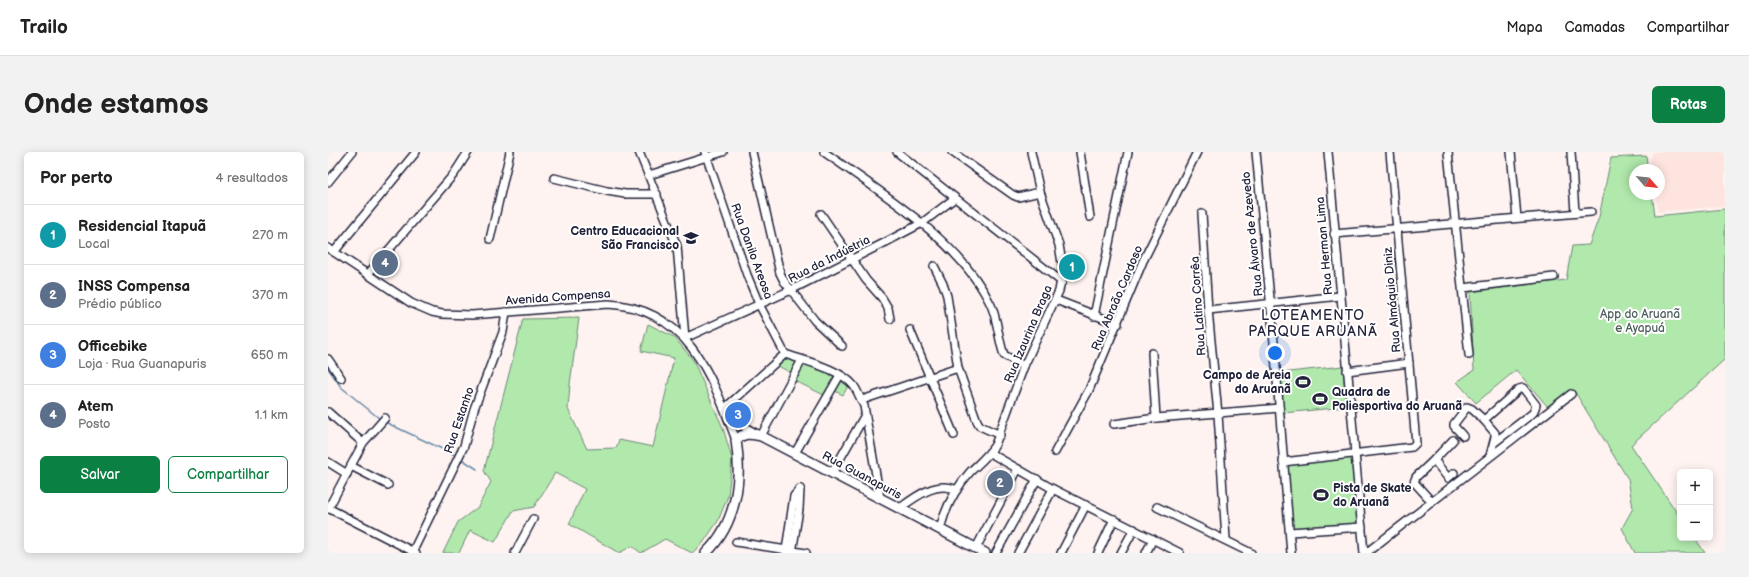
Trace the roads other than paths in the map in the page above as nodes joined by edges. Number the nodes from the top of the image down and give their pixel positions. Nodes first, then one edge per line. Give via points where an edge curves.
1 (352, 152) edge
2 (416, 152) edge
3 (468, 152) edge
4 (510, 152) edge
5 (639, 152) edge
6 (723, 152) edge
7 (752, 152) edge
8 (824, 152) edge
9 (897, 152) edge
10 (952, 152) edge
11 (1031, 152) edge
12 (1080, 152) edge
13 (1128, 152) edge
14 (1197, 152) edge
15 (1256, 152) edge
16 (1328, 152) edge
17 (1390, 152) edge
18 (1448, 152) edge
19 (1511, 152) edge
20 (1571, 152) edge
21 (706, 155) edge
22 (649, 175) junction
23 (554, 178) dead end
24 (328, 182) edge
25 (1040, 192) junction
26 (657, 194) junction
27 (955, 198) junction
28 (1591, 212) dead end
29 (1575, 213) junction
30 (821, 214) dead end
31 (1202, 214) dead end
32 (1090, 217) dead end
33 (1517, 218) junction
34 (922, 223) junction
35 (1456, 223) junction
36 (1397, 228) junction
37 (1334, 234) junction
38 (490, 239) dead end
39 (331, 250) edge
40 (851, 259) junction
41 (934, 266) dead end
42 (368, 274) junction
43 (1554, 277) dead end
44 (1062, 282) junction
45 (1463, 288) junction
46 (791, 290) junction
47 (1340, 296) junction
48 (1056, 300) junction
49 (760, 304) junction
50 (1270, 304) junction
51 (1208, 310) junction
52 (506, 312) junction
53 (1094, 316) junction
54 (890, 319) dead end
55 (1118, 324) junction
56 (910, 330) dead end
57 (685, 338) junction
58 (842, 346) dead end
59 (1152, 353) dead end
60 (785, 354) junction
61 (1469, 355) dead end
62 (328, 359) edge
63 (802, 360) junction
64 (1409, 363) junction
65 (1024, 366) junction
66 (958, 368) junction
67 (1347, 371) junction
68 (840, 374) junction
69 (928, 377) junction
70 (340, 378) dead end
71 (1571, 394) dead end
72 (862, 400) junction
73 (1279, 408) junction
74 (724, 409) junction
75 (328, 412) edge
76 (1218, 414) junction
77 (865, 415) junction
78 (385, 418) dead end
79 (728, 418) junction
80 (1156, 418) junction
81 (1484, 420) junction
82 (1114, 424) dead end
83 (954, 435) dead end
84 (1000, 435) junction
85 (761, 436) junction
86 (1463, 436) dead end
87 (736, 440) junction
88 (1453, 440) dead end
89 (1495, 442) junction
90 (363, 444) junction
91 (1055, 452) dead end
92 (795, 453) junction
93 (990, 453) junction
94 (1356, 455) junction
95 (1490, 456) junction
96 (1434, 460) junction
97 (328, 462) edge
98 (1283, 462) junction
99 (351, 466) junction
100 (1018, 469) junction
101 (832, 473) junction
102 (1454, 473) dead end
103 (347, 474) junction
104 (1037, 479) junction
105 (388, 485) dead end
106 (1053, 489) junction
107 (957, 490) junction
108 (880, 498) junction
109 (1432, 502) junction
110 (1086, 505) junction
111 (1157, 507) dead end
112 (900, 508) junction
113 (328, 509) edge
114 (533, 519) dead end
115 (1114, 519) junction
116 (1362, 528) junction
117 (940, 529) junction
118 (1134, 529) junction
119 (1290, 532) junction
120 (1153, 539) junction
121 (1226, 539) junction
122 (736, 542) dead end
123 (976, 548) junction
124 (414, 552) edge
125 (517, 552) edge
126 (789, 552) edge
127 (706, 553) edge
128 (806, 553) edge
129 (985, 553) edge
130 (996, 553) edge
131 (1018, 553) edge
132 (1061, 553) edge
133 (1098, 553) edge
134 (1121, 553) edge
135 (1146, 553) edge
136 (1180, 553) edge
137 (1252, 553) edge
138 (1291, 553) edge
139 (1365, 553) edge

1 - 24 street
2 - 39 street
3 - 42 street via 454,174
4 - 38 street
5 - 22 street
6 - 21 street
7 - 46 street via 777,264
8 - 34 street
9 - 27 street
10 - 25 street via 1013,196
11 - 25 street, Rua Izaurina Braga
12 - 32 street
13 - 53 street
14 - 55 street, Rua Abraão Cardoso via 1143,261
15 - 50 street, Rua Álvaro de Azevedo
16 - 37 street, Rua Herman Lima
17 - 36 street, Rua Almáquio Diniz
18 - 35 street
19 - 33 street
20 - 29 street
21 - 22 street
21 - 49 street, Rua Danilo Areosa via 747,275
22 - 26 street
23 - 26 street via 625,194
25 - 44 street, Rua Izaurina Braga via 1062,257
26 - 57 street via 678,251
27 - 34 street, Rua da Indústria
27 - 44 street
28 - 29 street
29 - 33 street
30 - 40 street
31 - 51 street, Rua Latino Corrêa
33 - 35 street
34 - 40 street, Rua da Indústria
34 - 65 street via 963,263 984,293 996,318 1004,355
35 - 36 street
35 - 45 street
36 - 37 street
36 - 64 street, Rua Almáquio Diniz
37 - 47 street, Rua Herman Lima
39 - 42 street, Avenida Compensa
40 - 46 street, Rua da Indústria
40 - 54 street via 882,298 888,308
41 - 66 street via 947,296
42 - 52 street, Avenida Compensa via 411,303 432,312 456,316
43 - 45 street
44 - 48 street, Rua Izaurina Braga
45 - 61 street
46 - 49 street, Rua da Indústria
46 - 58 street via 815,321
47 - 50 street
47 - 67 street, Rua Herman Lima
48 - 53 street
48 - 65 street, Rua Izaurina Braga
49 - 57 street, Rua da Indústria
49 - 60 street, Rua Danilo Areosa
50 - 51 street
50 - 73 street, Rua Álvaro de Azevedo
51 - 76 street, Rua Latino Corrêa
52 - 57 street, Avenida Compensa via 619,305 651,314
52 - 124 street, Rua Estanho via 503,332 474,409 464,446
53 - 55 street
55 - 91 street, Rua Abraão Cardoso via 1089,390
56 - 69 street
57 - 74 street, Avenida Compensa via 704,364
59 - 80 street
60 - 63 street
60 - 74 street
62 - 70 street
63 - 68 street
63 - 85 street
64 - 67 street
64 - 94 street, Rua Almáquio Diniz via 1415,446
65 - 84 street, Rua Izaurina Braga
66 - 69 street
66 - 84 street via 978,424
67 - 94 street, Rua Herman Lima
68 - 72 street via 854,386
68 - 92 street
69 - 72 street
69 - 83 street
71 - 95 street
72 - 77 street
73 - 76 street
73 - 98 street, Rua Álvaro de Azevedo
74 - 79 street, Avenida Compensa
75 - 90 street
76 - 80 street
76 - 121 street, Rua Latino Corrêa
77 - 101 street
77 - 108 street
78 - 90 street
79 - 85 street, Rua Guanapuris
79 - 87 street, Avenida Compensa
80 - 82 street
81 - 86 street via 1467,407 1454,424
81 - 89 street via 1495,433
81 - 89 street via 1521,388 1536,405 1533,413
84 - 93 street, Rua Izaurina Braga
85 - 87 main road via 746,433
85 - 92 main road, Rua Guanapuris
87 - 127 main road, Avenida Compensa via 739,465 737,493 726,525
88 - 96 street
89 - 95 street
90 - 99 street
92 - 101 main road, Rua Guanapuris
93 - 100 street
93 - 107 street, Rua Izaurina Braga
94 - 98 street
94 - 116 street, Rua Herman Lima
95 - 109 street
96 - 102 street via 1448,478
96 - 109 street via 1414,482
97 - 103 street
98 - 119 street, Rua Álvaro de Azevedo
99 - 103 street
99 - 105 street
100 - 104 street
100 - 123 street
101 - 108 main road, Rua Guanapuris
103 - 113 street
104 - 106 street
104 - 130 street
106 - 110 street
106 - 131 street
107 - 112 street via 933,489 915,497
107 - 117 street, Rua Izaurina Braga
108 - 112 main road, Rua Guanapuris
109 - 139 street
110 - 115 street
110 - 132 street
111 - 121 street
112 - 117 main road, Rua Guanapuris
113 - 124 street
114 - 125 street
115 - 118 street
115 - 133 street
116 - 119 street
116 - 139 street, Rua Herman Lima
117 - 123 main road, Rua Guanapuris
118 - 120 street
118 - 134 street
119 - 138 street, Rua Álvaro de Azevedo
120 - 135 street
120 - 136 street
121 - 137 street
122 - 126 street
123 - 129 main road, Rua Guanapuris
126 - 126 street via 800,497 800,489 794,496
126 - 128 street

